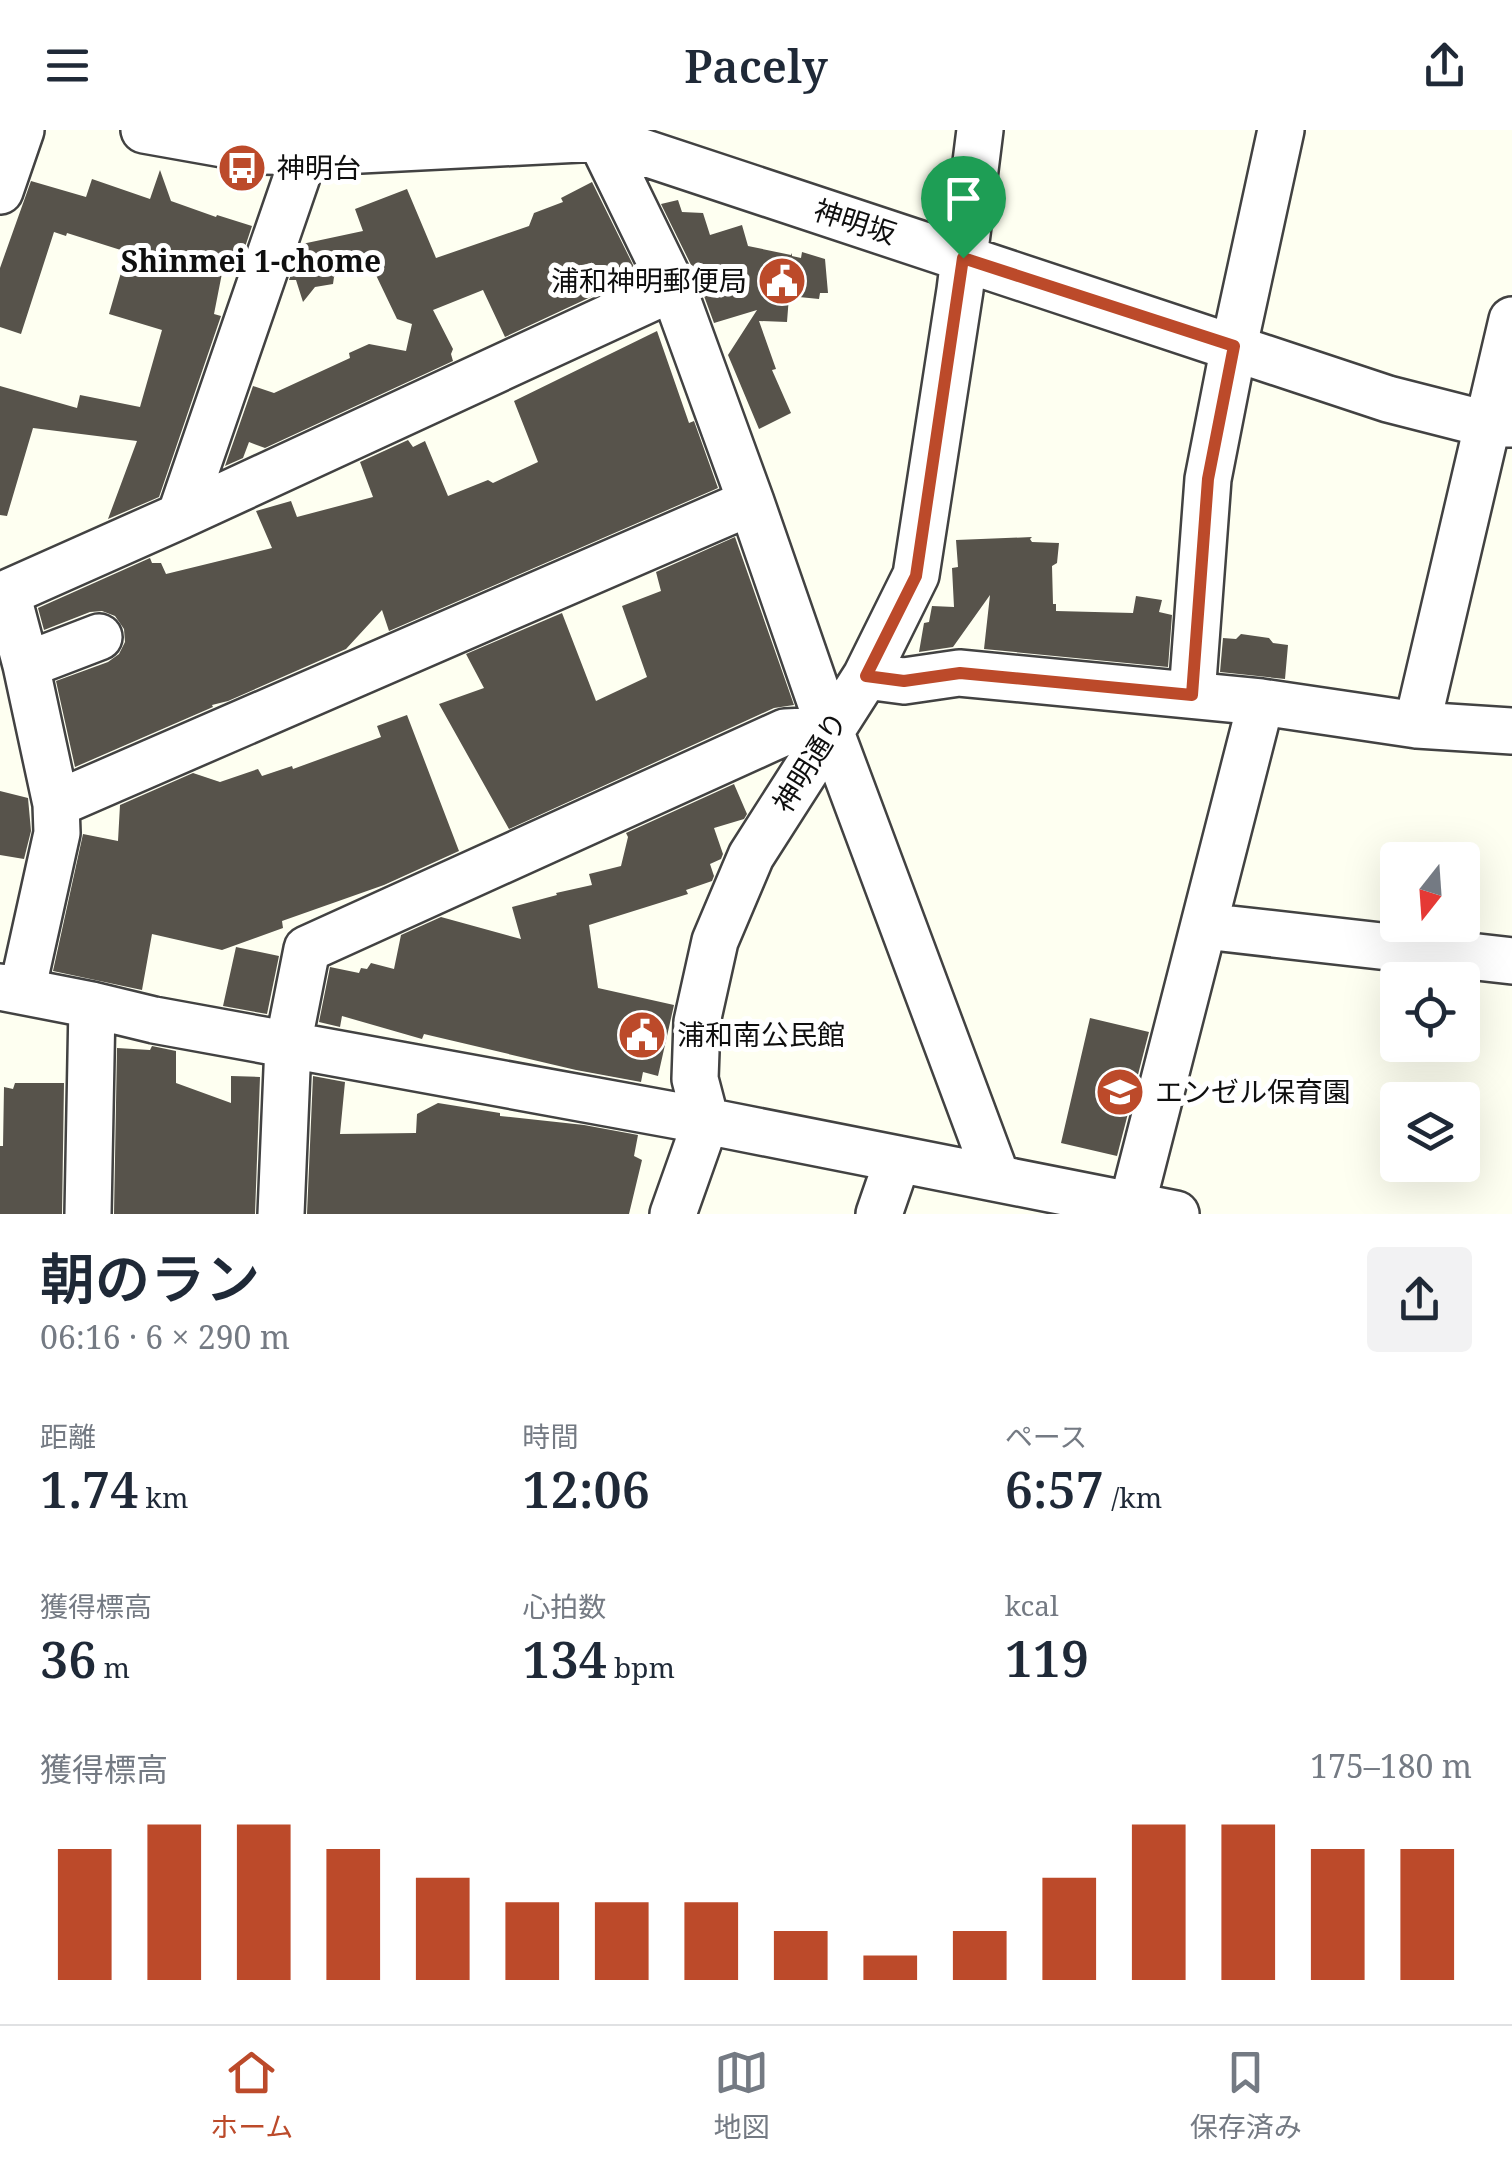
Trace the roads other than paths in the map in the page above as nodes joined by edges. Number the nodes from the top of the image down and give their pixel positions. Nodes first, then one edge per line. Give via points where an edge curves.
1 (21, 130) edge
2 (144, 130) edge
3 (980, 130) edge
4 (1282, 130) edge
5 (598, 134) edge
6 (309, 141) edge
7 (0, 191) edge
8 (963, 258) junction
9 (673, 288) junction
10 (1512, 320) edge
11 (1234, 346) junction
12 (1499, 424) edge
13 (751, 502) junction
14 (180, 516) junction
15 (4, 597) edge
16 (99, 637) dead end
17 (26, 664) junction
18 (866, 676) junction
19 (1192, 695) junction
20 (1261, 702) junction
21 (1417, 724) junction
22 (830, 730) junction
23 (1512, 731) edge
24 (56, 804) junction
25 (1204, 926) junction
26 (1512, 961) edge
27 (11, 989) edge
28 (92, 1005) junction
29 (288, 1045) junction
30 (706, 1121) junction
31 (898, 1159) junction
32 (996, 1178) junction
33 (1103, 1206) edge
34 (88, 1214) edge
35 (281, 1214) edge
36 (673, 1214) edge
37 (879, 1214) edge
38 (1176, 1214) edge

1 - 7 street
2 - 6 street via 262,151
3 - 8 street, 神明通り
4 - 11 street
5 - 6 street
5 - 8 street, 神明坂
5 - 9 street
6 - 14 street
8 - 11 street, 神明坂
8 - 18 street, 神明通り via 916,576
9 - 13 street
9 - 14 street
10 - 12 street
11 - 12 street, 神明坂 via 1388,399
11 - 19 street via 1208,479
12 - 21 street
13 - 22 street
13 - 24 street
14 - 15 street
15 - 17 street
16 - 17 street
17 - 24 street
18 - 19 street via 904,681 960,673
18 - 22 street, 神明通り
19 - 20 street
20 - 21 street
20 - 25 street
21 - 23 street
22 - 29 street via 785,732 307,949
22 - 30 street, 神明通り via 752,856 715,940 697,1022 695,1079
22 - 32 street
24 - 27 street via 57,833
25 - 26 street
25 - 33 street
27 - 28 street
28 - 29 street
28 - 34 street
29 - 30 street
29 - 35 street
30 - 31 street
30 - 36 street
31 - 32 street
31 - 37 street
32 - 33 street
33 - 38 street

